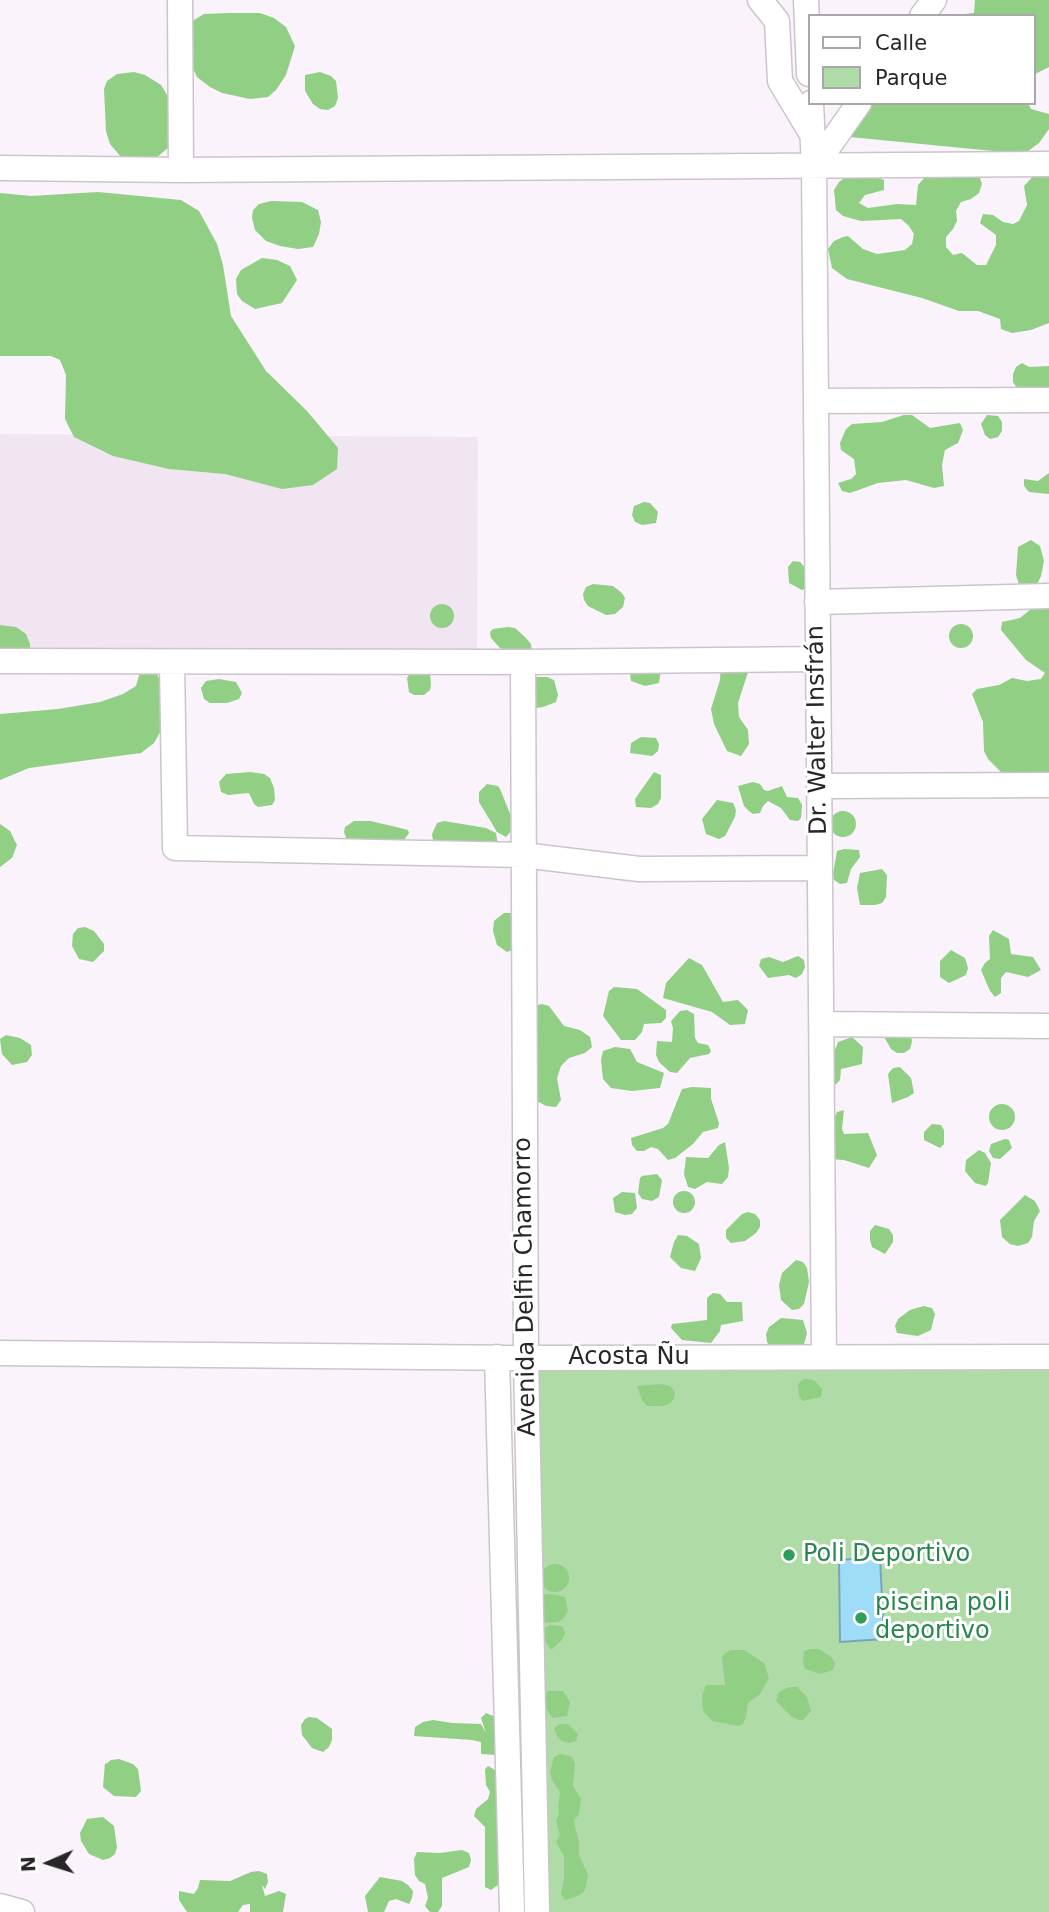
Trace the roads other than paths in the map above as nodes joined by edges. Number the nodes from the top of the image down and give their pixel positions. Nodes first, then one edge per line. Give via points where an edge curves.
1 (180, 0) edge
2 (760, 0) edge
3 (806, 0) edge
4 (808, 49) edge
5 (811, 105) edge
6 (858, 105) edge
7 (812, 135) junction
8 (1049, 164) edge
9 (814, 167) junction
10 (0, 168) edge
11 (181, 170) junction
12 (1049, 400) edge
13 (816, 401) junction
14 (1049, 596) edge
15 (817, 602) junction
16 (818, 659) junction
17 (0, 661) edge
18 (172, 662) junction
19 (523, 662) junction
20 (1049, 785) edge
21 (819, 786) junction
22 (523, 855) junction
23 (820, 868) junction
24 (822, 1024) junction
25 (1049, 1026) edge
26 (0, 1353) edge
27 (497, 1357) junction
28 (824, 1357) junction
29 (1049, 1357) edge
30 (526, 1358) junction
31 (0, 1906) edge
32 (22, 1912) edge
33 (512, 1912) edge
34 (537, 1912) edge

1 - 11 street
2 - 7 street via 777,21 780,81
3 - 4 street
5 - 7 street, Dr. Walter Insfrán
6 - 9 street
7 - 9 street, Dr. Walter Insfrán
8 - 9 street
9 - 11 street
9 - 13 street, Dr. Walter Insfrán
10 - 11 street
12 - 13 street
13 - 15 street, Dr. Walter Insfrán
14 - 15 street
15 - 16 street, Dr. Walter Insfrán
16 - 19 street
16 - 21 street, Dr. Walter Insfrán
17 - 18 street
18 - 19 street
18 - 22 street via 174,848
19 - 22 street, Avenida Delfin Chamorro
20 - 21 street
21 - 23 street, Dr. Walter Insfrán
22 - 23 street via 639,869
22 - 30 street, Avenida Delfin Chamorro
23 - 24 street, Dr. Walter Insfrán
24 - 25 street
24 - 28 street, Dr. Walter Insfrán
26 - 27 street, Acosta Ñu
27 - 30 street, Acosta Ñu
27 - 33 street, Avenida Delfin Chamorro
28 - 29 street, Acosta Ñu
28 - 30 street, Acosta Ñu
30 - 34 street, Avenida Delfin Chamorro
31 - 32 street

